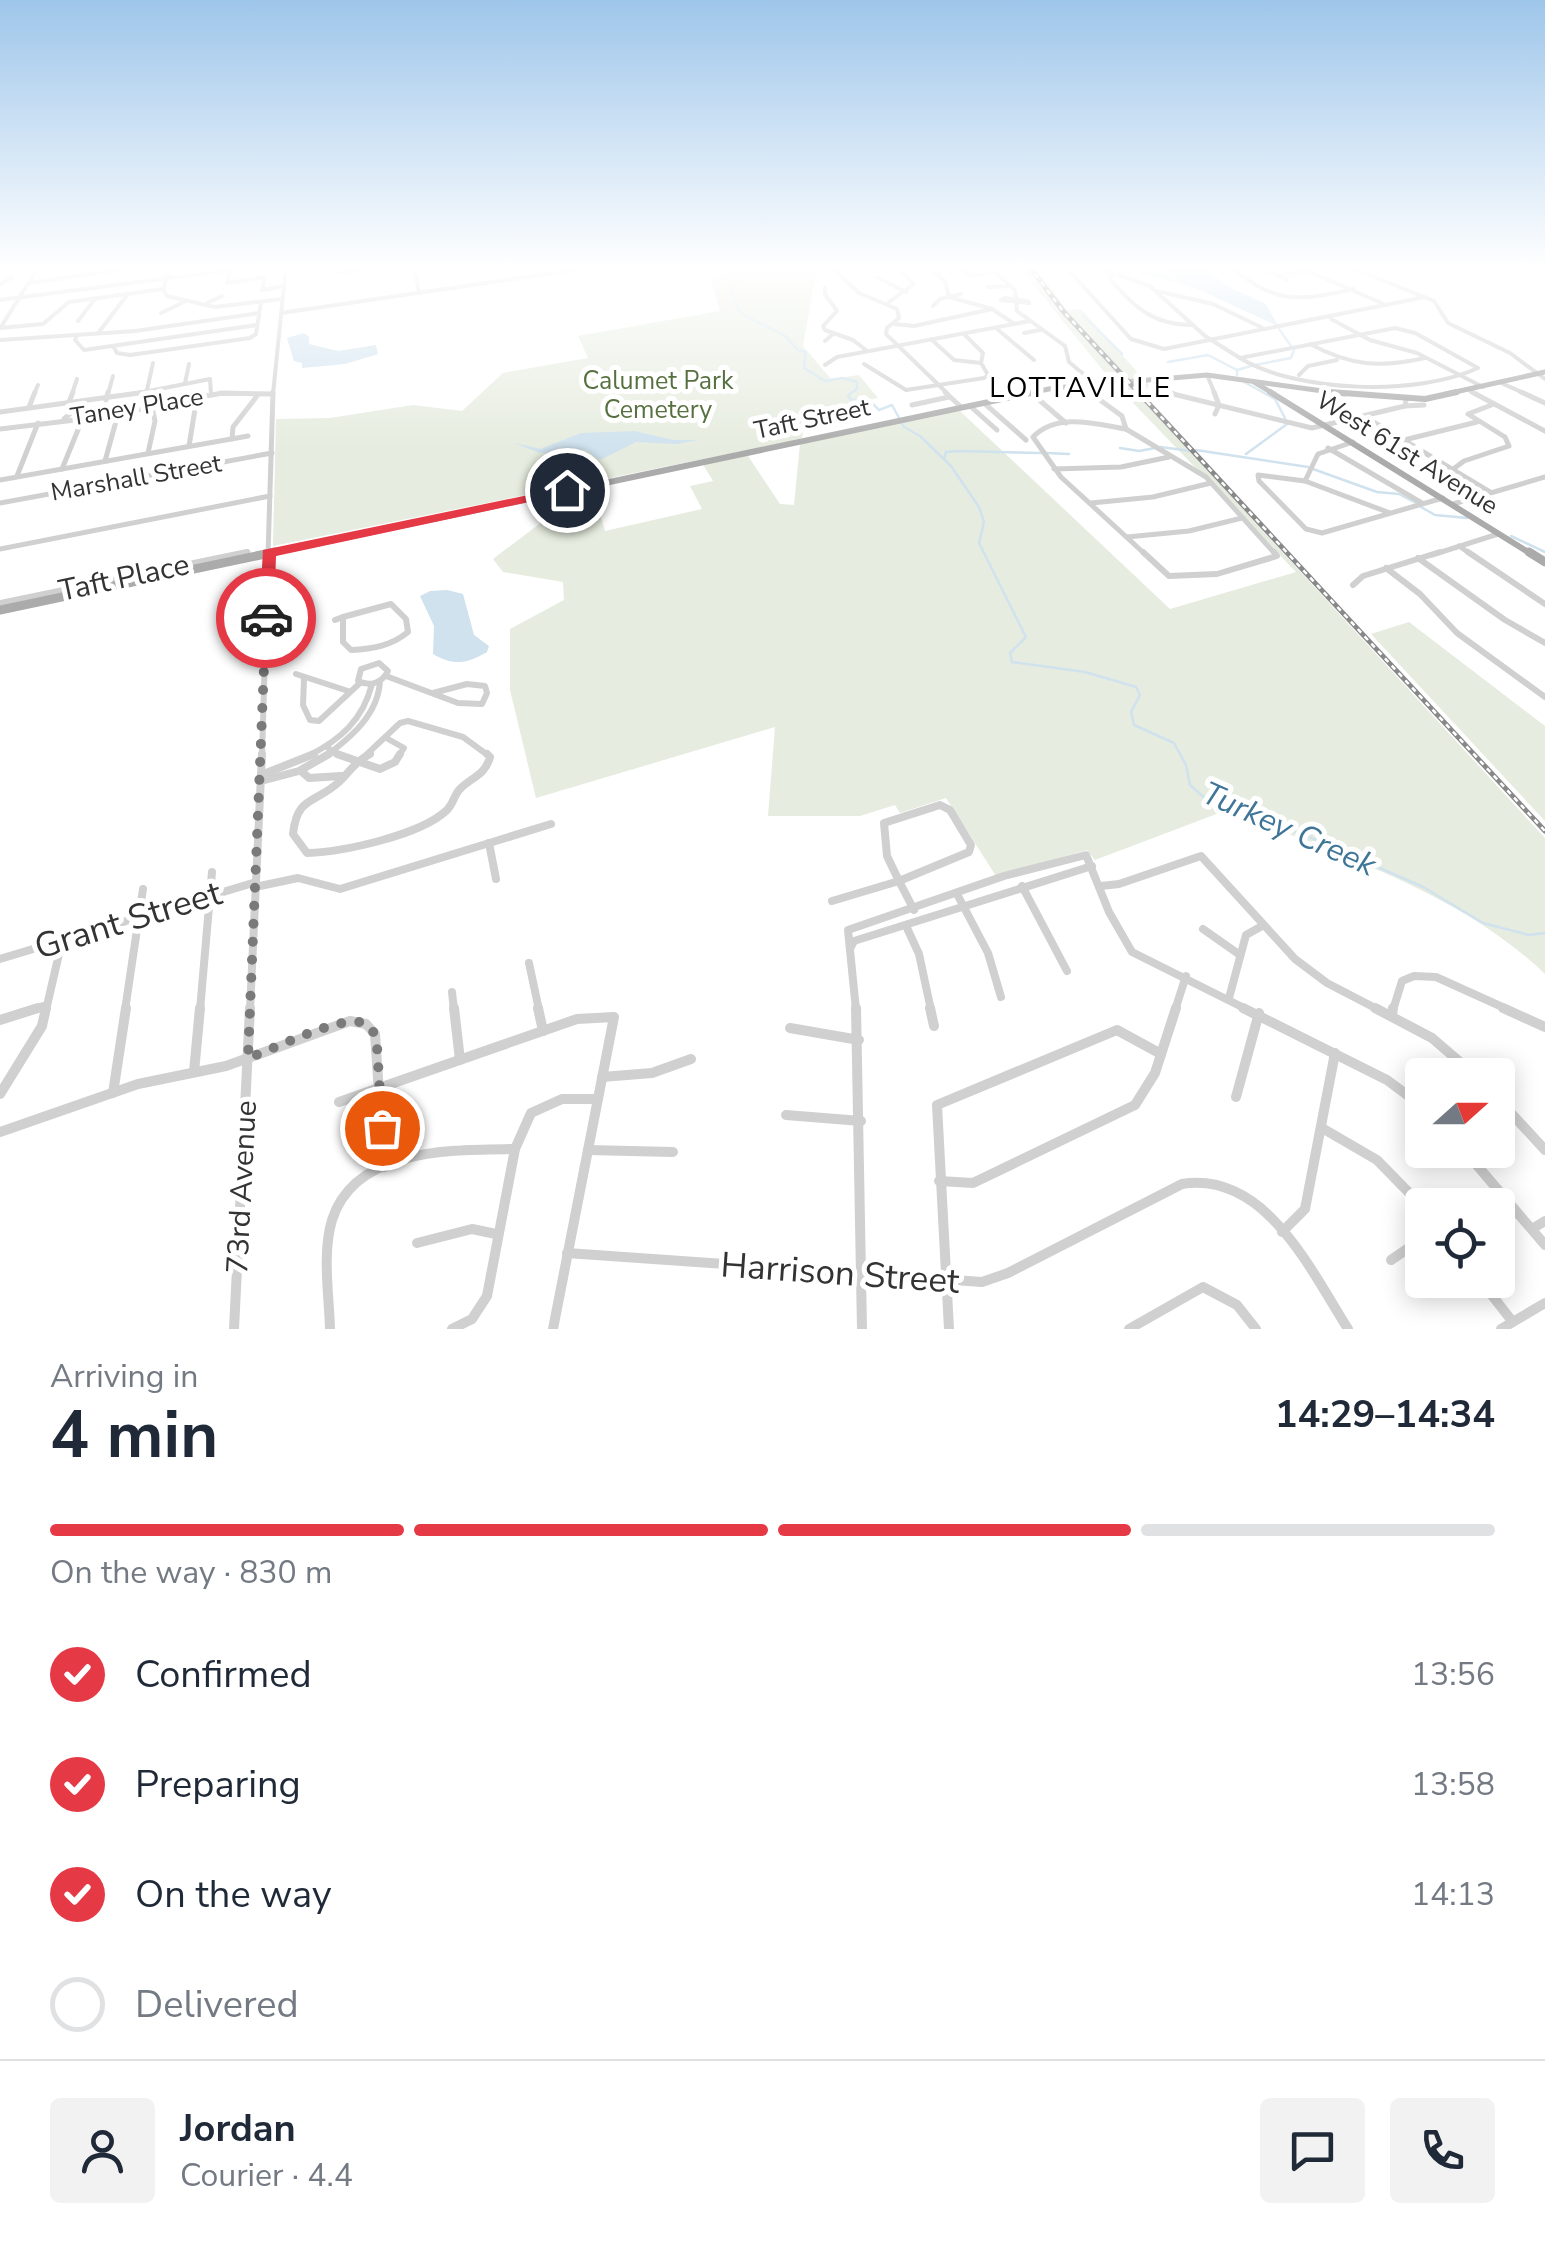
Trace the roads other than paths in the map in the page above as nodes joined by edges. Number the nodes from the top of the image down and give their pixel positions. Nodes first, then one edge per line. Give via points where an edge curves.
1 (103, 328) edge
2 (138, 328) edge
3 (236, 328) edge
4 (256, 328) edge
5 (280, 328) edge
6 (826, 328) edge
7 (888, 328) edge
8 (995, 328) joint
9 (1039, 328) edge
10 (1120, 328) edge
11 (1198, 328) edge
12 (1262, 328) edge
13 (1276, 328) edge
14 (1347, 328) edge
15 (1395, 328) edge
16 (1395, 328) edge
17 (1458, 328) edge
18 (1041, 330) junction
19 (1266, 330) junction
20 (98, 333) junction
21 (963, 333) junction
22 (1024, 333) dead end
23 (78, 334) junction
24 (833, 334) junction
25 (1358, 334) junction
26 (861, 335) dead end
27 (931, 339) junction
28 (0, 340) edge
29 (825, 340) dead end
30 (852, 340) junction
31 (1213, 341) junction
32 (1310, 344) junction
33 (114, 346) junction
34 (897, 346) junction
35 (866, 351) junction
36 (1426, 357) junction
37 (154, 358) junction
38 (1240, 358) junction
39 (1034, 360) dead end
40 (1338, 360) junction
41 (982, 363) junction
42 (188, 364) dead end
43 (864, 364) dead end
44 (826, 365) dead end
45 (1536, 374) junction
46 (1206, 375) junction
47 (1299, 375) junction
48 (1460, 375) junction
49 (113, 376) dead end
50 (1545, 376) edge
51 (1248, 378) joint
52 (77, 379) dead end
53 (185, 382) junction
54 (1094, 383) junction
55 (1262, 383) junction
56 (1501, 383) junction
57 (937, 384) junction
58 (1155, 384) dead end
59 (38, 385) dead end
60 (1080, 385) junction
61 (1484, 387) junction
62 (147, 390) junction
63 (1470, 391) junction
64 (1034, 392) junction
65 (211, 394) junction
66 (273, 394) junction
67 (257, 396) junction
68 (196, 397) junction
69 (950, 397) junction
70 (106, 400) junction
71 (84, 401) junction
72 (69, 402) junction
73 (984, 402) junction
74 (1406, 403) junction
75 (1494, 404) junction
76 (1545, 404) edge
77 (912, 405) dead end
78 (1219, 405) junction
79 (1424, 405) dead end
80 (152, 407) junction
81 (966, 407) junction
82 (29, 408) junction
83 (0, 412) edge
84 (118, 414) junction
85 (1215, 414) dead end
86 (1365, 417) junction
87 (64, 420) junction
88 (82, 420) junction
89 (907, 420) joint
90 (1068, 422) junction
91 (1478, 422) junction
92 (38, 423) junction
93 (1325, 426) junction
94 (0, 429) edge
95 (1126, 429) junction
96 (998, 430) dead end
97 (1545, 432) edge
98 (248, 436) dead end
99 (232, 439) junction
100 (1026, 440) dead end
101 (1404, 440) junction
102 (1354, 442) junction
103 (189, 446) junction
104 (1328, 448) junction
105 (272, 453) junction
106 (148, 454) junction
107 (1170, 456) junction
108 (106, 461) junction
109 (62, 469) junction
110 (1054, 470) junction
111 (1452, 470) junction
112 (1545, 476) edge
113 (16, 477) junction
114 (1307, 479) junction
115 (0, 480) edge
116 (1211, 483) junction
117 (1490, 492) junction
118 (270, 496) junction
119 (1444, 498) junction
120 (0, 502) edge
121 (1091, 503) junction
122 (1424, 504) junction
123 (1452, 504) junction
124 (1390, 513) junction
125 (1244, 518) junction
126 (1500, 533) junction
127 (1128, 537) junction
128 (1459, 546) junction
129 (0, 549) edge
130 (248, 552) dead end
131 (268, 553) junction
132 (1418, 558) junction
133 (227, 559) junction
134 (1545, 562) edge
135 (1386, 568) junction
136 (1353, 585) dead end
137 (1545, 604) edge
138 (0, 607) edge
139 (1545, 643) edge
140 (373, 648) junction
141 (374, 664) junction
142 (379, 680) junction
143 (359, 682) junction
144 (346, 689) junction
145 (433, 693) junction
146 (1545, 697) edge
147 (388, 739) junction
148 (328, 748) junction
149 (354, 762) junction
150 (300, 767) junction
151 (342, 776) junction
152 (261, 778) junction
153 (552, 824) dead end
154 (489, 843) junction
155 (1092, 866) junction
156 (212, 872) dead end
157 (496, 879) dead end
158 (898, 879) junction
159 (256, 884) junction
160 (1022, 886) junction
161 (1102, 886) junction
162 (143, 888) dead end
163 (957, 894) junction
164 (210, 896) junction
165 (832, 901) dead end
166 (964, 907) junction
167 (914, 910) junction
168 (139, 917) junction
169 (1262, 926) junction
170 (906, 928) junction
171 (1203, 928) dead end
172 (62, 940) junction
173 (850, 950) junction
174 (1240, 955) junction
175 (0, 958) edge
176 (530, 963) dead end
177 (1067, 971) dead end
178 (1186, 976) junction
179 (452, 992) dead end
180 (1001, 997) dead end
181 (1228, 998) junction
182 (48, 1004) junction
183 (1259, 1014) junction
184 (1392, 1016) junction
185 (0, 1020) edge
186 (934, 1026) dead end
187 (1545, 1027) edge
188 (790, 1028) dead end
189 (543, 1031) junction
190 (859, 1040) junction
191 (1335, 1053) junction
192 (1161, 1054) junction
193 (248, 1058) junction
194 (1455, 1058) edge
195 (692, 1059) dead end
196 (460, 1060) junction
197 (194, 1072) junction
198 (602, 1077) junction
199 (380, 1089) junction
200 (112, 1093) junction
201 (1405, 1093) edge
202 (0, 1094) edge
203 (1236, 1097) dead end
204 (598, 1099) junction
205 (339, 1102) dead end
206 (786, 1115) dead end
207 (1515, 1117) edge
208 (861, 1121) junction
209 (1322, 1128) junction
210 (0, 1132) edge
211 (514, 1149) junction
212 (588, 1150) junction
213 (1545, 1150) edge
214 (673, 1152) dead end
215 (384, 1167) junction
216 (1479, 1168) edge
217 (939, 1182) junction
218 (1408, 1188) edge
219 (1545, 1221) edge
220 (1532, 1230) junction
221 (1282, 1232) junction
222 (496, 1234) junction
223 (417, 1243) dead end
224 (1545, 1245) edge
225 (1405, 1251) edge
226 (567, 1254) junction
227 (1391, 1260) dead end
228 (862, 1276) junction
229 (946, 1282) junction
230 (1494, 1298) edge
231 (1545, 1302) edge
232 (1512, 1321) junction
233 (234, 1329) edge
234 (330, 1329) edge
235 (452, 1329) edge
236 (553, 1329) edge
237 (862, 1329) edge
238 (949, 1329) edge
239 (1129, 1329) edge
240 (1256, 1329) edge
241 (1348, 1329) edge
242 (1501, 1329) edge

1 - 20 street
2 - 20 street
3 - 33 street
4 - 37 street via 254,336
5 - 66 street, 73rd Avenue
6 - 24 street
7 - 34 street
8 - 21 street
8 - 39 street
9 - 18 street
10 - 31 street via 1140,344 1170,349
11 - 31 street
12 - 19 street
13 - 19 street
14 - 25 street
15 - 25 street
16 - 48 street via 1476,365 1475,372
17 - 45 street
18 - 22 street
18 - 54 street via 1065,346 1069,362
19 - 31 street
20 - 23 street
21 - 27 street
21 - 41 street via 982,349
23 - 28 street
23 - 33 street via 84,350
24 - 29 street
24 - 30 street
25 - 32 street
25 - 36 street
26 - 30 street
27 - 34 street
27 - 41 street via 954,360
30 - 35 street
31 - 38 street
32 - 38 street
32 - 40 street
33 - 37 street via 122,354
34 - 35 street
34 - 57 street
35 - 44 street
36 - 40 street via 1369,368
36 - 48 street
37 - 62 street
38 - 47 street via 1267,372
40 - 47 street via 1308,366
41 - 57 street via 984,378
42 - 53 street
43 - 57 street via 906,390
45 - 50 main road
45 - 56 main road
46 - 51 main road, Taft Street
46 - 54 main road, Taft Street
46 - 78 street
47 - 48 street via 1393,386
48 - 61 street
49 - 70 street
51 - 55 main road, West 61st Avenue
52 - 72 street
53 - 62 street
53 - 65 street via 212,379
54 - 60 main road, Taft Street
55 - 74 main road
55 - 93 main road, West 61st Avenue
56 - 61 main road
56 - 76 street
57 - 69 street
58 - 78 street
59 - 82 street
60 - 64 main road, Taft Street
60 - 95 street via 1122,416
61 - 63 main road
62 - 70 street
63 - 74 main road
63 - 75 street
64 - 73 main road, Taft Street
64 - 90 street
65 - 67 street, Taney Place
65 - 68 street, Taney Place
66 - 67 street, Taney Place
66 - 105 street, 73rd Avenue
67 - 99 street via 232,427
68 - 80 street, Taney Place
68 - 103 street
69 - 77 street
69 - 81 street
70 - 71 street
71 - 72 street
71 - 87 street
72 - 82 street
73 - 81 main road, Taft Street
73 - 100 street
74 - 79 street
74 - 86 street
75 - 91 street via 1472,409 1468,414
75 - 97 street
78 - 85 street
78 - 93 street
80 - 84 street, Taney Place
80 - 106 street via 156,420
81 - 89 main road, Taft Street
81 - 96 street
82 - 83 street
84 - 88 street, Taney Place
84 - 108 street
86 - 93 street
86 - 101 street
87 - 88 street, Taney Place
87 - 92 street, Taney Place
88 - 109 street
89 - 131 main road, Taft Street
90 - 95 street
90 - 110 street via 1037,430 1034,440
91 - 101 street
91 - 111 street via 1505,436 1506,449
92 - 94 street, Taney Place
92 - 113 street
93 - 102 main road, West 61st Avenue
95 - 107 street
98 - 99 street
99 - 103 street
101 - 111 street
102 - 104 street
102 - 119 main road, West 61st Avenue
103 - 106 street
104 - 114 street
104 - 122 street
105 - 118 street, 73rd Avenue
105 - 120 street, Marshall Street
106 - 108 street
107 - 110 street via 1122,467
107 - 116 street
108 - 109 street
109 - 113 street
110 - 121 street
111 - 117 street
112 - 117 street
113 - 115 street
114 - 124 street
114 - 124 street via 1258,475 1313,532
116 - 121 street
116 - 125 street
117 - 123 street
118 - 129 street
118 - 131 street, 73rd Avenue
119 - 122 street
119 - 123 main road, West 61st Avenue
121 - 127 street
122 - 124 street
123 - 126 main road, West 61st Avenue
125 - 127 street via 1190,532
125 - 127 street via 1277,556 1173,578
126 - 128 street
126 - 134 main road, West 61st Avenue
128 - 132 street
128 - 137 street
130 - 133 street, Taft Place
131 - 133 main road, Taft Street
131 - 152 street, 73rd Avenue
132 - 135 street
132 - 139 street
133 - 138 main road, Taft Street
135 - 136 street
135 - 146 street via 1457,633
140 - 140 street via 345,647 339,619 385,604 396,607 408,632
140 - 141 street
141 - 142 street via 387,667
141 - 143 street via 359,672
142 - 143 street
142 - 145 street via 410,680
142 - 148 street via 381,699 370,717
143 - 144 street
144 - 144 street via 325,718 310,720 300,676 334,680
145 - 145 street via 474,706 487,693 474,683
147 - 149 street
147 - 149 street via 404,748 395,762 380,769
147 - 151 street via 408,721 460,735 484,748 489,764 434,819 350,848 307,853 293,834 295,815
148 - 149 street
148 - 150 street
149 - 151 street
150 - 151 street via 310,778
150 - 152 street
152 - 159 street, 73rd Avenue
153 - 154 street, Grant Street
154 - 157 street
154 - 159 street, Grant Street via 340,889 298,878
155 - 160 street
155 - 161 street
155 - 163 street via 1082,854
156 - 164 street
158 - 158 street via 964,856 971,845 950,810 940,806 884,822 887,856
158 - 165 street
158 - 167 street
159 - 164 street, Grant Street
159 - 193 street, 73rd Avenue
160 - 166 street
160 - 177 street
161 - 169 street via 1201,856
161 - 178 street via 1132,952
162 - 168 street
163 - 166 street
163 - 167 street
164 - 168 street, Grant Street
164 - 197 street
166 - 170 street
166 - 180 street
167 - 173 street via 848,930
168 - 172 street, Grant Street
168 - 200 street
169 - 174 street via 1246,935
169 - 184 street via 1328,983
170 - 173 street via 854,942
170 - 186 street
171 - 174 street
172 - 175 street, Grant Street
172 - 182 street
173 - 190 street
174 - 181 street
176 - 189 street
178 - 181 street
178 - 192 street
179 - 196 street
181 - 183 street
182 - 185 street
182 - 202 street via 39,1033
183 - 191 street
183 - 203 street
184 - 187 street via 1396,986 1417,974
184 - 194 street
188 - 190 street
189 - 196 street
189 - 198 street via 577,1019 614,1017
190 - 208 street
191 - 201 street
191 - 209 street
192 - 217 street via 1135,1105 974,1183
192 - 217 street via 1117,1030 936,1105
193 - 197 street
193 - 199 street via 350,1022 366,1024 375,1034
193 - 233 street, 73rd Avenue
195 - 198 street via 652,1073
196 - 199 street
197 - 200 street
198 - 204 street
199 - 205 street
199 - 215 street
200 - 210 street
204 - 211 street via 562,1099 531,1113
204 - 212 street
206 - 208 street
207 - 213 street
208 - 228 street
209 - 218 street via 1372,1152
209 - 221 street via 1301,1217
211 - 215 street via 450,1150
211 - 222 street
212 - 214 street
212 - 226 street
215 - 234 street via 356,1180 338,1200 330,1224
216 - 220 street
217 - 229 street
219 - 220 street
220 - 224 street
221 - 229 street, Harrison Street via 1255,1202 1209,1178 1182,1184 1008,1273 982,1282
221 - 241 street
222 - 223 street via 472,1229
222 - 235 street via 487,1296 472,1319
225 - 227 street
226 - 228 street, Harrison Street
226 - 236 street
228 - 229 street, Harrison Street
228 - 237 street
229 - 238 street
230 - 232 street
231 - 232 street
232 - 242 street
239 - 240 street via 1203,1287 1237,1306

